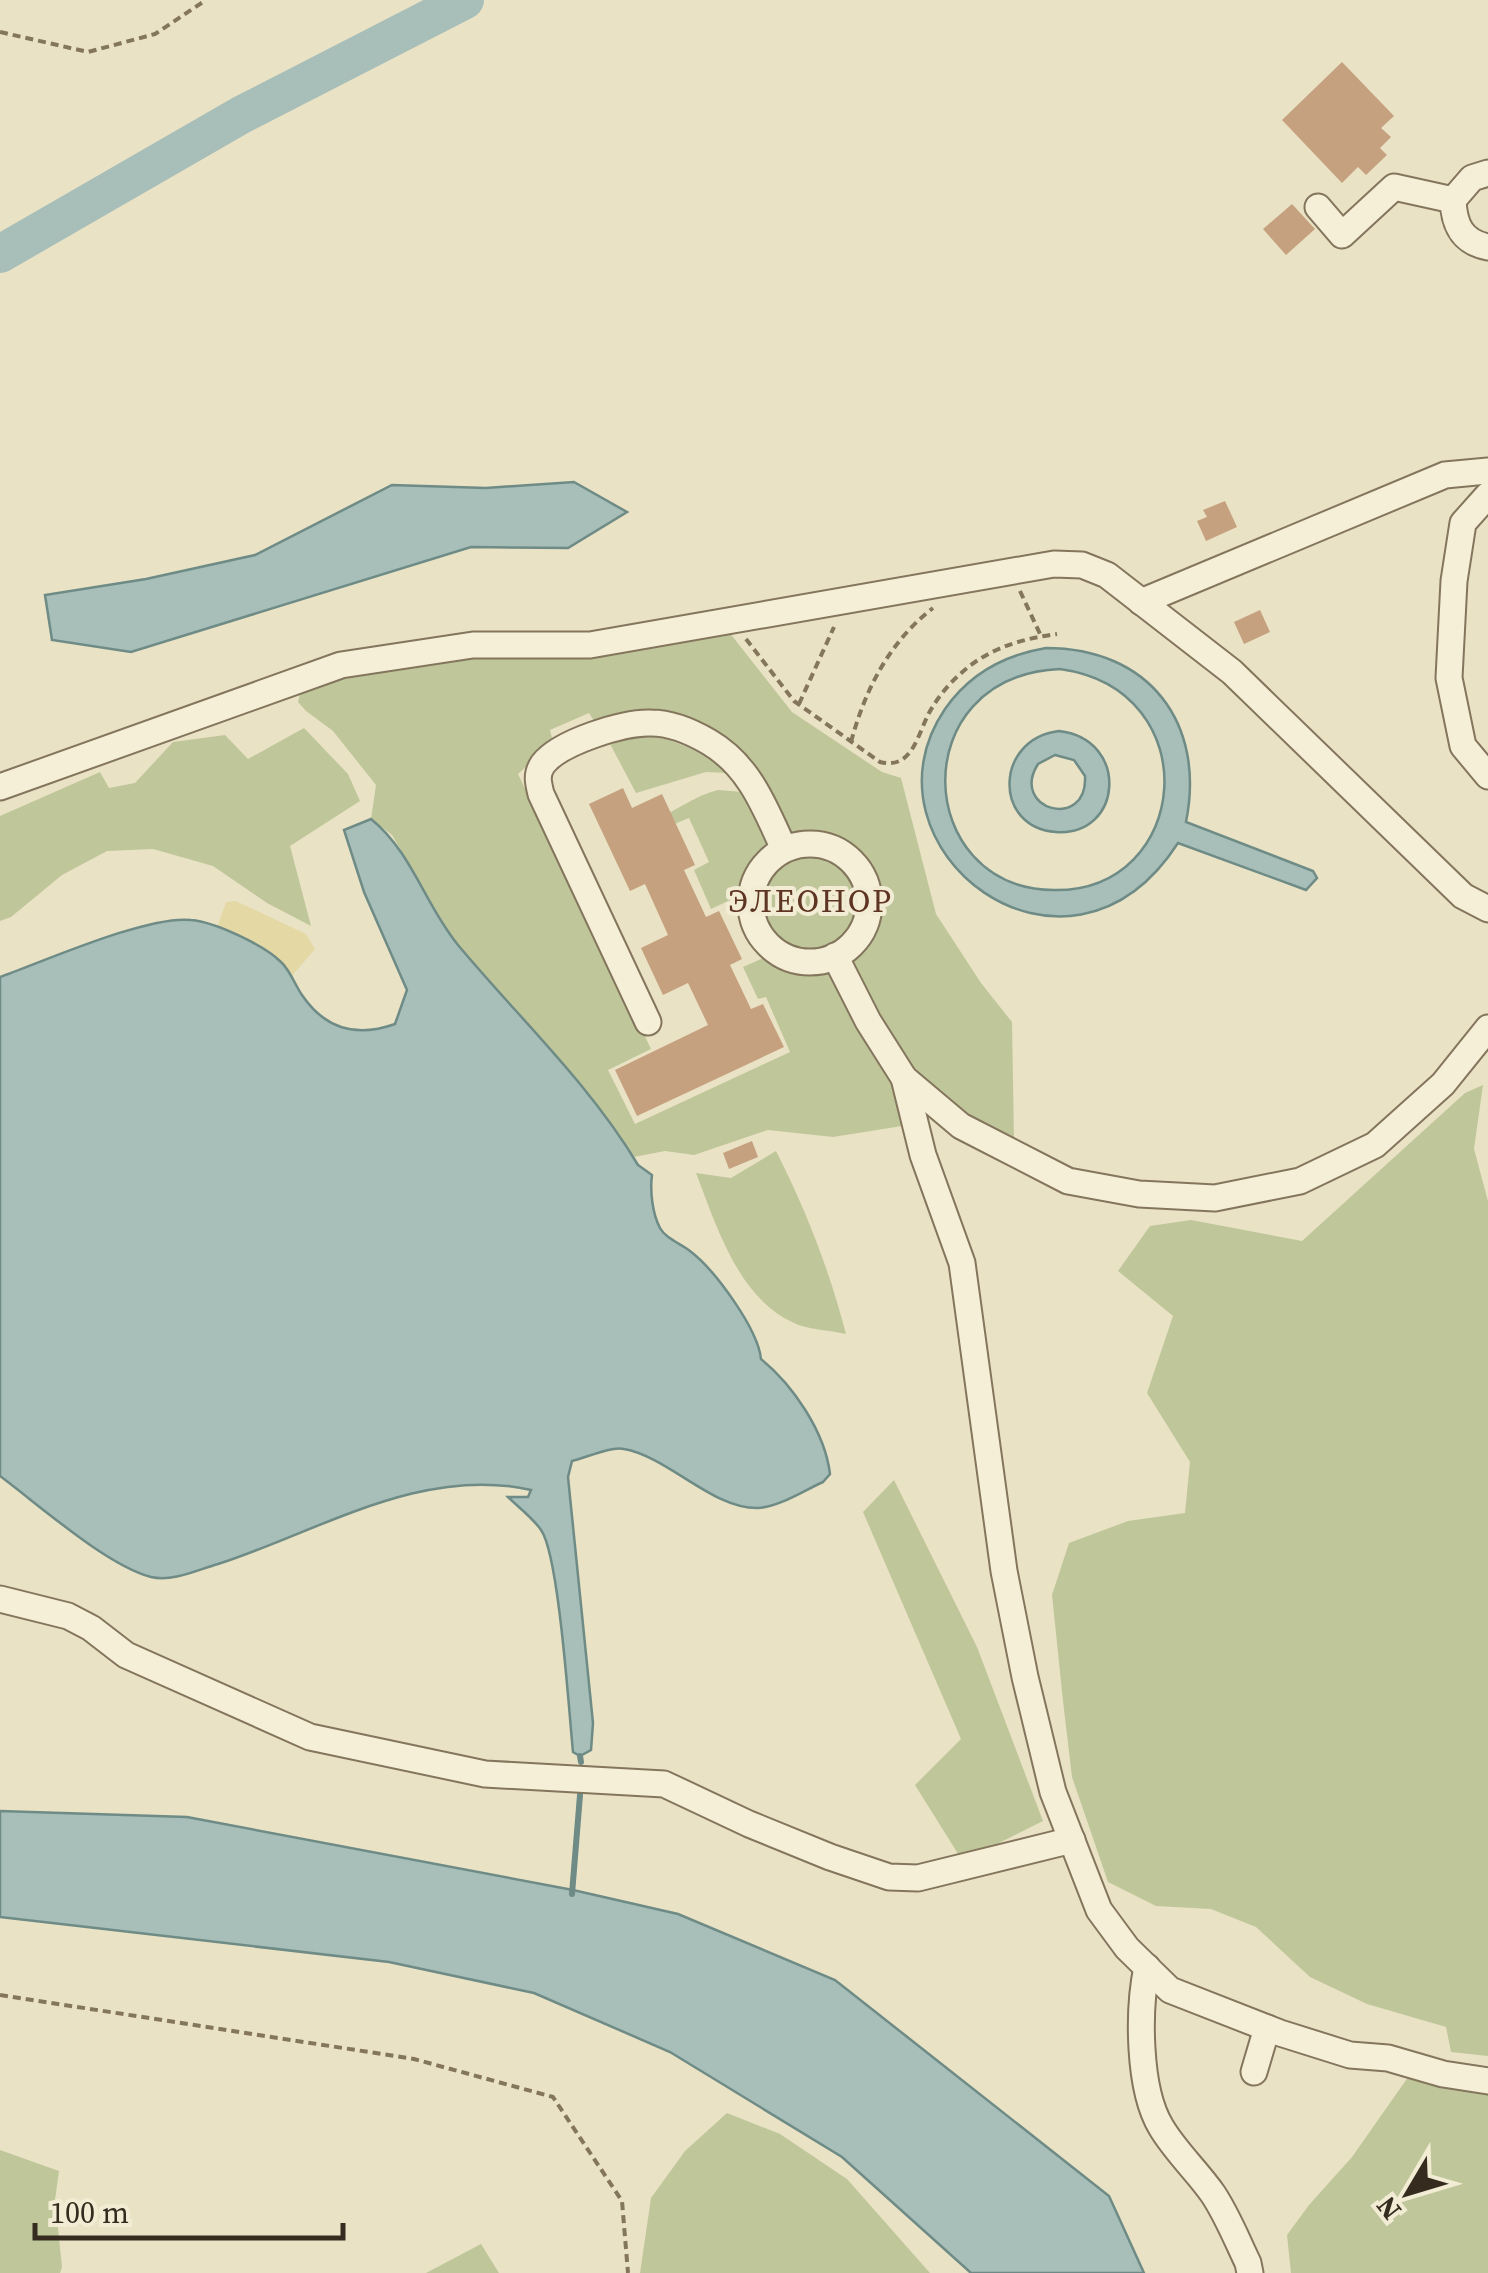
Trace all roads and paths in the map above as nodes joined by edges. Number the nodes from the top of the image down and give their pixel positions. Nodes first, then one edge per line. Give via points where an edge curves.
1 (206, 0) edge
2 (0, 32) edge
3 (1488, 173) edge
4 (1453, 200) junction
5 (1318, 207) dead end
6 (1488, 247) edge
7 (1488, 471) edge
8 (1488, 495) edge
9 (1012, 571) junction
10 (852, 600) junction
11 (1141, 602) junction
12 (937, 605) dead end
13 (734, 622) junction
14 (1057, 634) dead end
15 (1041, 636) junction
16 (799, 704) junction
17 (850, 742) junction
18 (1488, 776) edge
19 (0, 787) edge
20 (784, 849) junction
21 (1488, 910) edge
22 (836, 956) junction
23 (648, 1022) dead end
24 (1488, 1028) edge
25 (904, 1078) junction
26 (0, 1598) edge
27 (1072, 1840) junction
28 (1147, 1968) junction
29 (0, 1995) edge
30 (1266, 2028) junction
31 (1254, 2072) dead end
32 (1488, 2081) edge
33 (628, 2273) edge
34 (1250, 2273) edge

1 - 2 path via 155,34 88,52
3 - 4 street via 1472,178
4 - 5 street via 1394,188 1342,235
4 - 6 street via 1461,232
7 - 11 street via 1445,475
8 - 18 street via 1463,523 1448,678 1463,746
9 - 10 street
9 - 11 street via 1082,565
9 - 15 path
10 - 13 street
10 - 16 path via 822,647
11 - 21 street via 1232,672 1450,884
12 - 17 path via 878,669
13 - 16 path
13 - 19 street via 590,646 473,644 341,665
14 - 15 path
15 - 17 path via 1003,645 958,675 900,762 880,762
16 - 17 path
20 - 22 street via 814,844 843,853 867,886 864,927
20 - 22 street via 757,874 751,892 756,928 767,944 799,961
20 - 23 street via 738,766 685,730 626,724 542,765 541,794
22 - 25 street
24 - 25 street via 1444,1084 1375,1145 1300,1181 1215,1198 1068,1182 961,1126
25 - 27 street via 962,1263 1021,1660 1053,1792
26 - 27 street via 68,1616 126,1656 310,1737 485,1774 664,1784 765,1831 890,1877 918,1878
27 - 28 street via 1099,1910
28 - 30 street via 1170,1990
28 - 34 street via 1142,1990 1150,2104 1216,2198
29 - 33 path via 414,2059 553,2097 622,2201
30 - 31 street
30 - 32 street via 1350,2055

